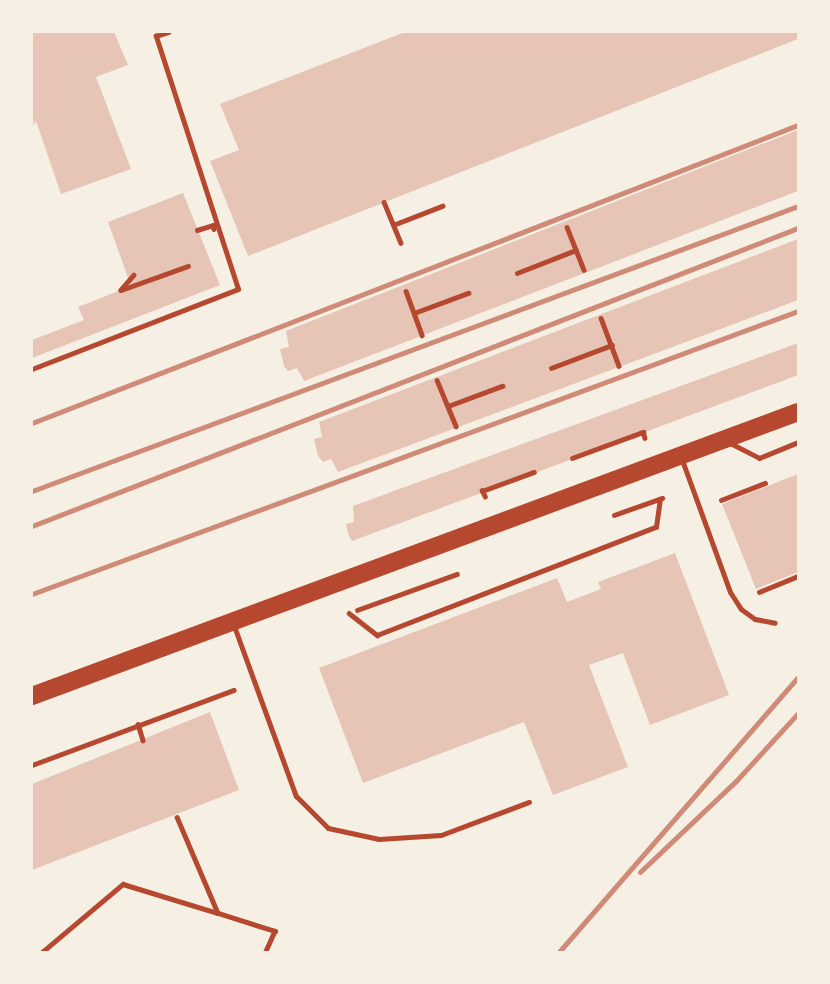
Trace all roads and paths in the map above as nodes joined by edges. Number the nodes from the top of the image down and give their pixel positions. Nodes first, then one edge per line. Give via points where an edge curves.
1 (168, 32) edge
2 (202, 187) junction
3 (384, 202) dead end
4 (442, 206) dead end
5 (213, 225) junction
6 (393, 225) junction
7 (567, 227) dead end
8 (197, 230) dead end
9 (401, 243) dead end
10 (576, 250) junction
11 (230, 265) junction
12 (188, 266) dead end
13 (584, 271) dead end
14 (517, 273) dead end
15 (134, 275) dead end
16 (406, 291) dead end
17 (468, 293) dead end
18 (414, 313) junction
19 (600, 318) dead end
20 (422, 335) dead end
21 (611, 345) junction
22 (619, 366) dead end
23 (551, 368) dead end
24 (32, 369) edge
25 (437, 380) dead end
26 (502, 386) dead end
27 (448, 406) junction
28 (799, 412) edge
29 (456, 426) dead end
30 (643, 432) dead end
31 (726, 441) junction
32 (799, 442) edge
33 (572, 457) dead end
34 (681, 457) junction
35 (534, 472) dead end
36 (773, 480) dead end
37 (691, 485) junction
38 (482, 491) dead end
39 (660, 499) junction
40 (610, 517) dead end
41 (349, 613) dead end
42 (232, 620) junction
43 (775, 623) dead end
44 (32, 696) edge
45 (213, 697) dead end
46 (138, 724) junction
47 (143, 740) dead end
48 (32, 765) edge
49 (529, 802) dead end
50 (177, 817) dead end
51 (218, 913) junction
52 (41, 953) edge
53 (265, 953) edge

1 - 2 path via 156,36
2 - 5 path
2 - 11 path
3 - 6 path
4 - 6 path
5 - 8 path
5 - 11 path
6 - 9 path
7 - 10 path
10 - 13 path
10 - 14 path
11 - 24 path via 238,289
12 - 15 path via 121,290
16 - 18 path
17 - 18 path
18 - 20 path
19 - 21 path
21 - 22 path
21 - 23 path
25 - 27 path
26 - 27 path
27 - 29 path
28 - 31 main road
30 - 33 path
31 - 32 lane via 759,457
31 - 34 main road
34 - 37 lane
34 - 42 main road
35 - 38 path
36 - 37 path via 708,505 701,486
37 - 39 path
37 - 43 lane via 730,592 755,619
39 - 40 path
39 - 41 path via 656,527 377,635
42 - 44 main road
42 - 49 lane via 296,796 328,828 380,839 441,835
45 - 46 path
46 - 47 path
46 - 48 path
50 - 51 path
51 - 52 path via 123,884
51 - 53 path via 275,931

